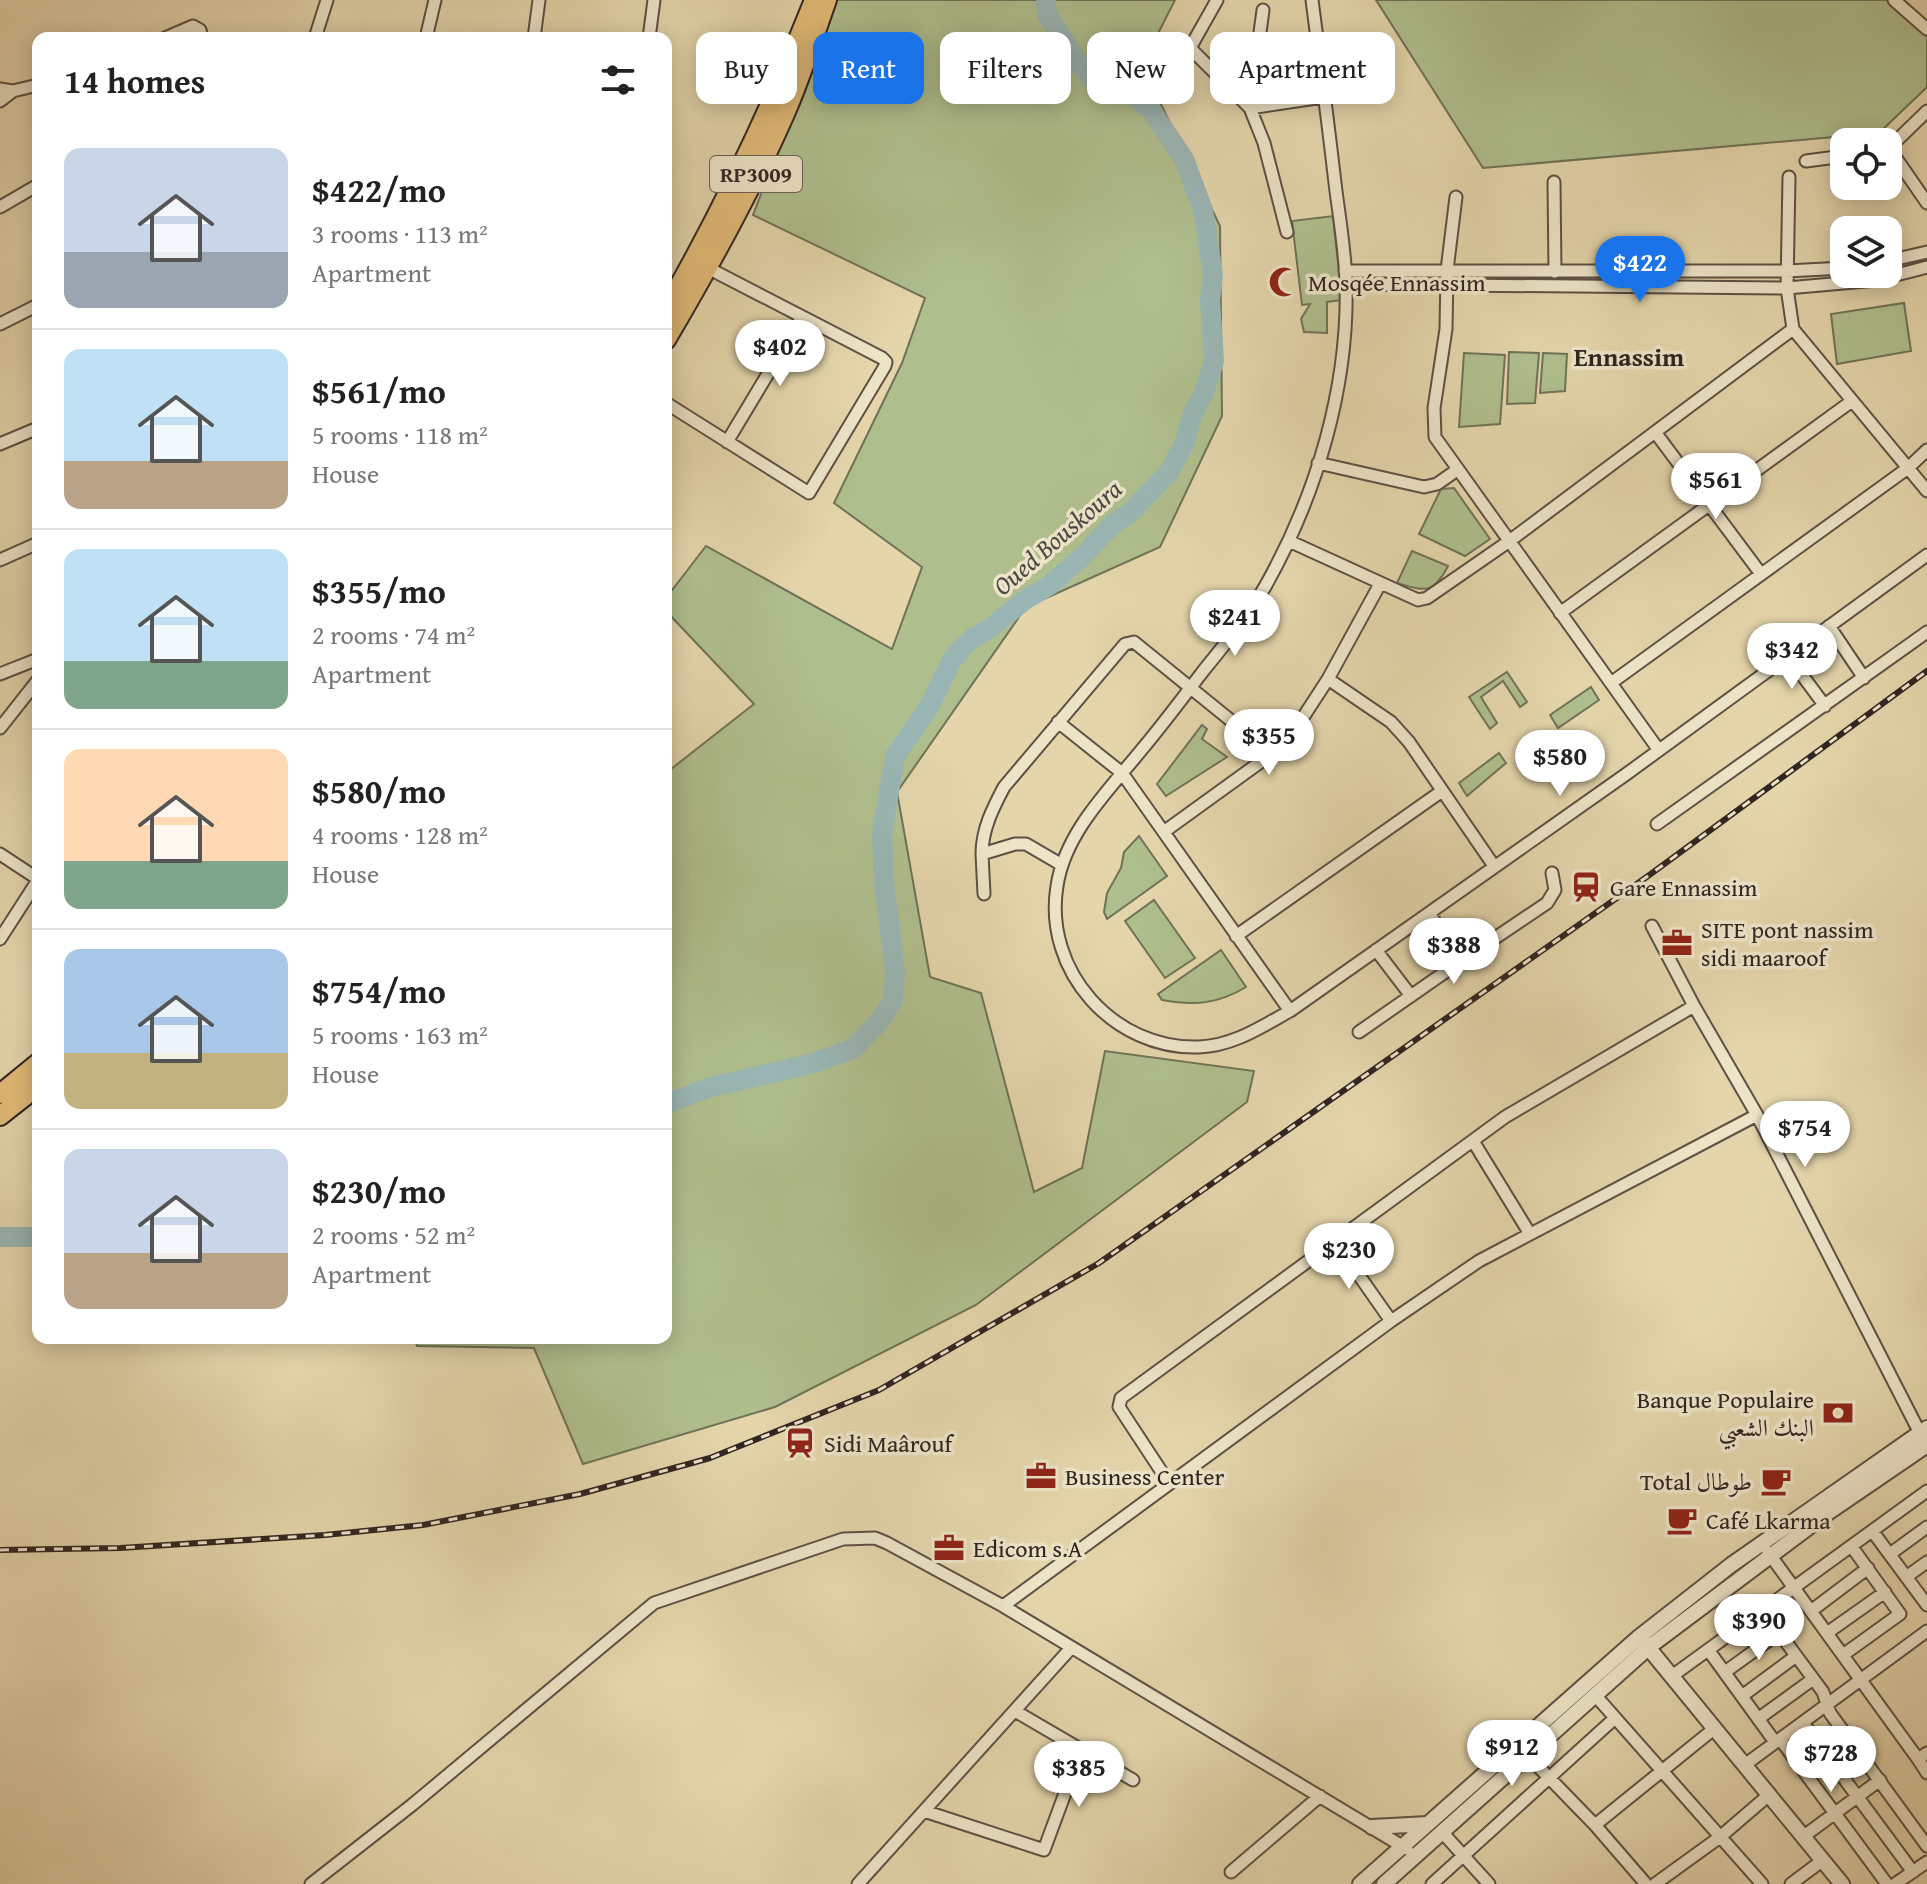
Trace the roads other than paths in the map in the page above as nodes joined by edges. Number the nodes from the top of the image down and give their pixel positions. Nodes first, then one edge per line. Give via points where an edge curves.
1 (327, 0) edge
2 (435, 0) edge
3 (539, 0) edge
4 (654, 0) edge
5 (814, 0) edge
6 (827, 0) edge
7 (1217, 0) edge
8 (1312, 0) edge
9 (1894, 0) edge
10 (1263, 10) dead end
11 (1927, 29) edge
12 (179, 32) edge
13 (200, 32) edge
14 (317, 32) edge
15 (427, 32) edge
16 (535, 32) edge
17 (650, 32) edge
18 (1260, 32) edge
19 (1316, 32) edge
20 (1210, 69) edge
21 (32, 86) edge
22 (0, 89) edge
23 (13, 91) junction
24 (0, 101) edge
25 (1246, 104) edge
26 (1277, 104) edge
27 (1324, 104) edge
28 (1250, 108) junction
29 (1927, 111) edge
30 (1902, 135) edge
31 (1830, 158) edge
32 (1806, 161) dead end
33 (1902, 168) edge
34 (1789, 177) dead end
35 (1554, 182) dead end
36 (32, 188) edge
37 (1456, 197) dead end
38 (1927, 203) edge
39 (0, 207) edge
40 (1287, 232) dead end
41 (1927, 252) edge
42 (1902, 258) edge
43 (1927, 267) edge
44 (708, 268) junction
45 (1830, 269) edge
46 (1447, 270) junction
47 (1787, 271) junction
48 (1555, 272) junction
49 (1346, 277) junction
50 (1448, 287) junction
51 (1787, 288) junction
52 (672, 298) edge
53 (32, 308) edge
54 (802, 317) junction
55 (0, 324) edge
56 (1793, 329) junction
57 (672, 330) edge
58 (1852, 401) junction
59 (672, 407) edge
60 (32, 431) edge
61 (1655, 432) junction
62 (727, 442) junction
63 (0, 444) edge
64 (1927, 450) edge
65 (1318, 463) junction
66 (1908, 468) junction
67 (1457, 470) junction
68 (1927, 491) edge
69 (1709, 504) junction
70 (1289, 541) junction
71 (1508, 542) junction
72 (32, 546) edge
73 (1927, 555) edge
74 (0, 560) edge
75 (1761, 574) junction
76 (1380, 584) junction
77 (1560, 613) junction
78 (1829, 626) junction
79 (1927, 632) edge
80 (1788, 656) junction
81 (32, 661) edge
82 (0, 674) edge
83 (1864, 678) junction
84 (1328, 679) junction
85 (1611, 683) junction
86 (32, 688) edge
87 (1190, 689) junction
88 (1825, 706) junction
89 (1058, 722) junction
90 (0, 728) edge
91 (1658, 749) junction
92 (1271, 753) junction
93 (1122, 773) junction
94 (1442, 791) junction
95 (1657, 824) dead end
96 (1165, 831) junction
97 (0, 854) edge
98 (982, 854) junction
99 (1062, 865) junction
100 (1494, 866) junction
101 (1552, 873) dead end
102 (32, 875) edge
103 (32, 888) edge
104 (984, 894) dead end
105 (1429, 913) junction
106 (1652, 926) dead end
107 (1236, 936) junction
108 (0, 939) edge
109 (1376, 950) junction
110 (1461, 961) junction
111 (1411, 996) junction
112 (1694, 1006) junction
113 (1290, 1011) junction
114 (1359, 1032) dead end
115 (32, 1068) edge
116 (32, 1091) edge
117 (0, 1094) edge
118 (1757, 1115) junction
119 (0, 1116) edge
120 (1473, 1141) junction
121 (1530, 1234) junction
122 (1335, 1241) junction
123 (1391, 1321) junction
124 (1926, 1440) edge
125 (1169, 1483) junction
126 (1925, 1497) edge
127 (1927, 1527) edge
128 (1873, 1532) junction
129 (1852, 1547) junction
130 (1766, 1550) junction
131 (1890, 1554) junction
132 (1927, 1562) edge
133 (1868, 1568) junction
134 (1906, 1577) junction
135 (1794, 1588) junction
136 (1885, 1592) junction
137 (1926, 1600) edge
138 (1003, 1606) junction
139 (1763, 1611) junction
140 (1811, 1611) junction
141 (1927, 1631) edge
142 (1779, 1633) junction
143 (1827, 1633) junction
144 (1644, 1642) junction
145 (1071, 1648) junction
146 (1709, 1651) junction
147 (1843, 1655) junction
148 (1796, 1656) junction
149 (1725, 1672) junction
150 (1672, 1676) junction
151 (1813, 1679) junction
152 (1861, 1679) junction
153 (1595, 1695) junction
154 (1742, 1696) junction
155 (1827, 1703) junction
156 (1015, 1711) junction
157 (1615, 1718) junction
158 (1758, 1719) junction
159 (1803, 1723) junction
160 (1715, 1728) junction
161 (1777, 1740) junction
162 (1081, 1750) junction
163 (1528, 1756) junction
164 (1922, 1756) edge
165 (1746, 1764) junction
166 (1663, 1773) junction
167 (1927, 1773) edge
168 (1550, 1777) junction
169 (1133, 1780) dead end
170 (1880, 1780) junction
171 (1770, 1794) junction
172 (1320, 1796) junction
173 (1857, 1796) junction
174 (924, 1811) junction
175 (1835, 1813) junction
176 (1428, 1824) junction
177 (1595, 1825) junction
178 (1372, 1827) junction
179 (1442, 1832) junction
180 (1804, 1836) junction
181 (1720, 1837) junction
182 (1927, 1846) edge
183 (1403, 1847) junction
184 (1417, 1855) junction
185 (1464, 1856) junction
186 (1823, 1860) junction
187 (1927, 1862) edge
188 (1231, 1872) dead end
189 (1913, 1872) junction
190 (1646, 1883) edge
191 (311, 1884) edge
192 (858, 1884) edge
193 (1360, 1884) edge
194 (1384, 1884) edge
195 (1432, 1884) edge
196 (1489, 1884) edge
197 (1762, 1884) edge
198 (1791, 1884) edge
199 (1842, 1884) edge
200 (1887, 1884) edge
201 (1895, 1884) edge

1 - 14 street
2 - 15 street
3 - 16 street
4 - 17 street
5 - 52 main road, RP3009 via 740,173
6 - 44 main road, RP3009 via 785,114
7 - 20 street via 1190,48
8 - 19 street
9 - 11 street
10 - 18 street
12 - 13 street via 193,26
21 - 23 street
22 - 23 street
23 - 24 street
25 - 28 street
26 - 28 street
27 - 49 street
28 - 40 street
29 - 30 street
31 - 32 street
33 - 38 street
34 - 47 street
35 - 48 street
36 - 39 street
37 - 46 street
41 - 42 street
43 - 51 street via 1877,280
44 - 54 street
44 - 57 main road, RP3009
45 - 47 street
46 - 48 street
46 - 49 street
46 - 50 street
47 - 48 street
47 - 51 street
49 - 50 street
49 - 65 street via 1337,388
50 - 51 street
50 - 67 street via 1433,423 1435,437
51 - 56 street
53 - 55 street
54 - 62 street
54 - 62 street via 886,362 812,491
56 - 58 street
56 - 61 street
58 - 66 street
58 - 69 street
59 - 62 street
60 - 63 street
61 - 69 street
61 - 71 street
64 - 66 street
65 - 67 street via 1424,487
65 - 70 street
66 - 68 street
66 - 75 street
67 - 71 street
69 - 75 street
69 - 77 street
70 - 76 street
70 - 87 street via 1249,612
71 - 76 street via 1427,598 1410,598
71 - 77 street
72 - 74 street
73 - 78 street
75 - 85 street
76 - 84 street
77 - 85 street
78 - 80 street
78 - 83 street
79 - 83 street
80 - 88 street
80 - 91 street
81 - 82 street
83 - 88 street
84 - 92 street via 1300,722
84 - 94 street via 1391,722
85 - 91 street
86 - 90 street
87 - 89 street via 1129,642
87 - 92 street
87 - 93 street
88 - 95 street
89 - 93 street
89 - 98 street via 1004,787 987,824
91 - 100 street
92 - 96 street
93 - 96 street
93 - 99 street via 1084,823
94 - 100 street
94 - 107 street
96 - 107 street
97 - 102 street
98 - 99 street via 1026,844
98 - 104 street
99 - 113 street via 1056,912 1068,967 1097,1009 1115,1023 1169,1044 1198,1047 1251,1033
100 - 105 street
101 - 110 street via 1555,890 1547,903
103 - 108 street
105 - 109 street
105 - 110 street
106 - 112 street
107 - 113 street
109 - 111 street
109 - 113 street
110 - 111 street
111 - 114 street
112 - 118 street
112 - 120 street via 1541,1094
115 - 117 main road
116 - 119 main road
118 - 121 street
118 - 124 street
120 - 121 street
120 - 122 street
121 - 123 street via 1479,1261
122 - 123 street
122 - 125 street via 1121,1398 1119,1407
123 - 125 street
124 - 130 street via 1829,1512
125 - 138 street
126 - 128 street
127 - 131 street
128 - 129 street
128 - 131 street
129 - 133 street
129 - 135 street
130 - 135 street
130 - 144 street
131 - 134 street
132 - 134 street
133 - 136 street
133 - 140 street
134 - 137 street
135 - 139 street
135 - 140 street
136 - 143 street
136 - 147 street via 1898,1616
138 - 145 street
138 - 191 street via 887,1543 859,1537 669,1596
139 - 142 street
139 - 146 street
140 - 143 street
141 - 152 street
142 - 148 street
142 - 149 street
143 - 147 street
144 - 150 street
144 - 153 street
144 - 176 street
145 - 156 street
145 - 172 street
146 - 149 street
146 - 150 street
147 - 152 street
148 - 151 street
148 - 154 street
149 - 154 street
150 - 160 street
151 - 155 street
151 - 158 street
152 - 155 street
152 - 164 street
153 - 157 street
153 - 163 street
154 - 158 street
155 - 159 street
155 - 170 street
156 - 162 street
156 - 174 street
157 - 166 street
157 - 168 street
158 - 161 street
159 - 161 street
159 - 173 street
160 - 165 street
160 - 166 street
161 - 165 street
161 - 175 street
162 - 169 street
162 - 174 street via 1044,1850
163 - 168 street
163 - 179 street
164 - 167 street
165 - 171 street
166 - 177 street
166 - 181 street
168 - 177 street
168 - 185 street
170 - 173 street
170 - 182 street
171 - 180 street
171 - 181 street
172 - 178 street
172 - 188 street
173 - 175 street
173 - 189 street
174 - 192 street
175 - 180 street
175 - 200 street
176 - 178 street
176 - 183 street
177 - 190 street
178 - 183 street
179 - 184 street
179 - 185 street
180 - 186 street
181 - 190 street
181 - 197 street
183 - 184 street
183 - 193 street
184 - 194 street
185 - 195 street
185 - 196 street
186 - 198 street
186 - 199 street
187 - 189 street
189 - 201 street

